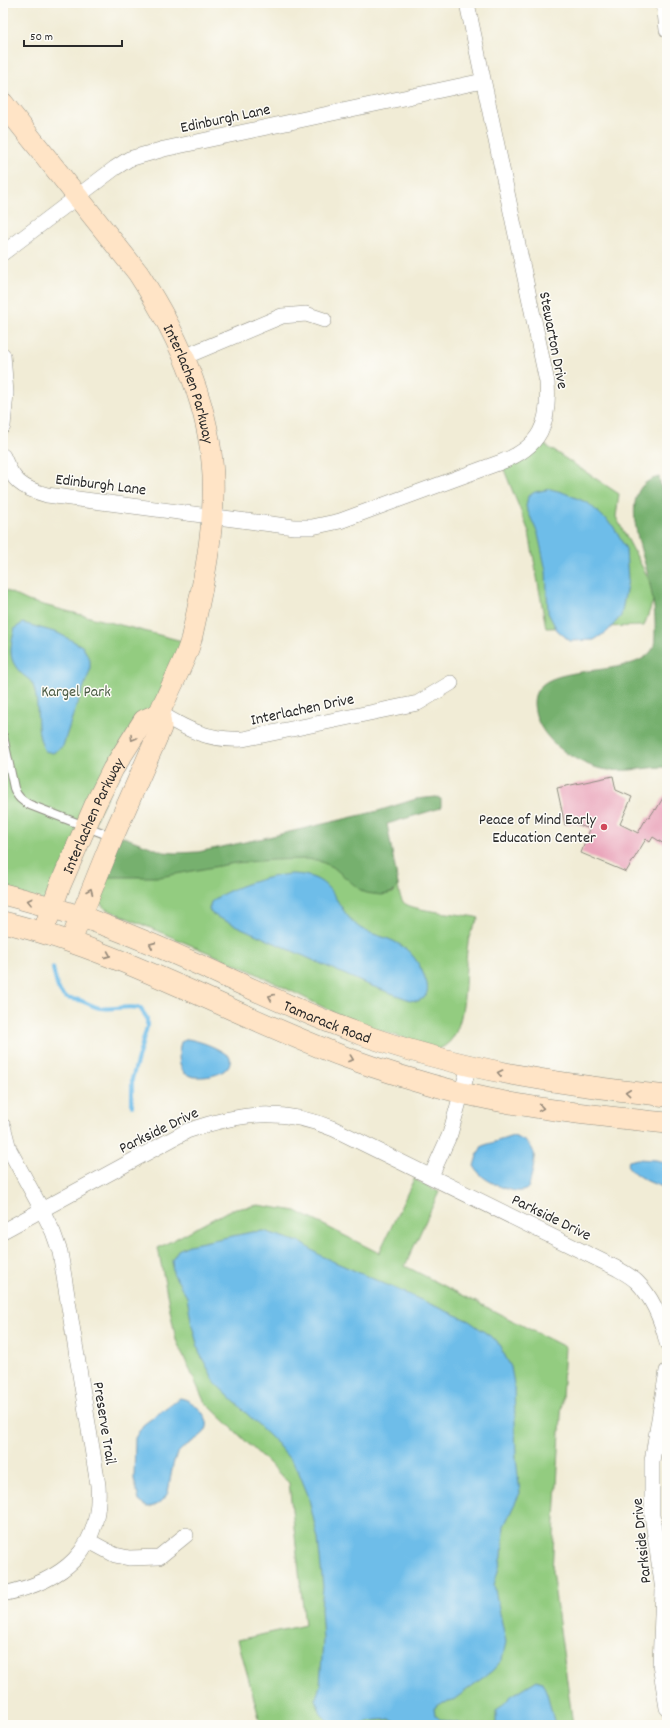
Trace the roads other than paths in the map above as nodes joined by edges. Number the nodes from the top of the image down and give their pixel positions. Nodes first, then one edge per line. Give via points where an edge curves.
1 (467, 3) edge
2 (664, 3) edge
3 (667, 30) edge
4 (483, 81) junction
5 (3, 103) edge
6 (76, 197) junction
7 (3, 253) edge
8 (324, 320) dead end
9 (3, 355) edge
10 (184, 357) junction
11 (3, 426) edge
12 (3, 456) edge
13 (212, 516) junction
14 (451, 683) dead end
15 (160, 713) junction
16 (3, 736) edge
17 (87, 825) junction
18 (113, 837) junction
19 (3, 894) edge
20 (52, 907) junction
21 (80, 917) junction
22 (3, 922) edge
23 (43, 932) junction
24 (71, 941) junction
25 (469, 1066) junction
26 (462, 1093) junction
27 (667, 1096) edge
28 (667, 1123) edge
29 (3, 1126) edge
30 (431, 1176) junction
31 (42, 1210) junction
32 (3, 1231) edge
33 (667, 1343) edge
34 (667, 1371) edge
35 (186, 1536) dead end
36 (89, 1541) junction
37 (3, 1594) edge
38 (667, 1708) edge

1 - 4 street, Stewarton Drive
2 - 3 street
4 - 6 street, Edinburgh Lane via 148,153 129,159
4 - 13 street, Stewarton Drive via 546,382 548,399 540,431 521,453 508,460 327,525 312,528 294,527
5 - 6 street, Interlachen Parkway
6 - 7 street, Edinburgh Lane
6 - 10 street, Interlachen Parkway via 138,273 159,306
8 - 10 street via 306,314 282,316
9 - 11 street via 6,392
10 - 13 street, Interlachen Parkway via 210,444 213,476
12 - 13 street, Edinburgh Lane via 16,481 30,490 47,495
13 - 15 street, Interlachen Parkway via 206,568 190,643
14 - 15 street, Interlachen Drive via 418,703 243,739 227,740 207,736 182,727
15 -> 17 street, Interlachen Parkway via 144,720 113,769
15 - 18 street, Interlachen Parkway via 161,728
16 - 17 lane via 16,795 30,805
17 - 18 lane
17 - 20 street, Interlachen Parkway
21 -> 18 street, Interlachen Parkway
20 -> 19 street, Tamarack Road
20 - 21 street, Tamarack Road
20 - 23 street, Interlachen Parkway
21 - 24 street, Interlachen Parkway
25 -> 21 street, Tamarack Road via 353,1032 129,935
22 - 23 street, Tamarack Road
23 - 24 street, Tamarack Road
24 -> 26 street, Tamarack Road via 343,1056
25 - 26 street
27 -> 25 street, Tamarack Road via 563,1084
26 -> 28 street, Tamarack Road via 544,1108
26 - 30 street via 450,1134
29 - 31 street via 9,1149
30 - 31 street, Parkside Drive via 318,1122 272,1114 250,1115 225,1119 187,1131
30 - 33 street, Parkside Drive via 616,1268 636,1282 659,1314
31 - 32 street, Parkside Drive
31 - 36 street, Preserve Trail via 60,1252 98,1485 99,1504
34 - 38 street, Parkside Drive via 652,1461 652,1515 663,1590 660,1665
35 - 36 street via 159,1557 129,1558 115,1555
36 - 37 street, Preserve Trail via 62,1572 44,1582

